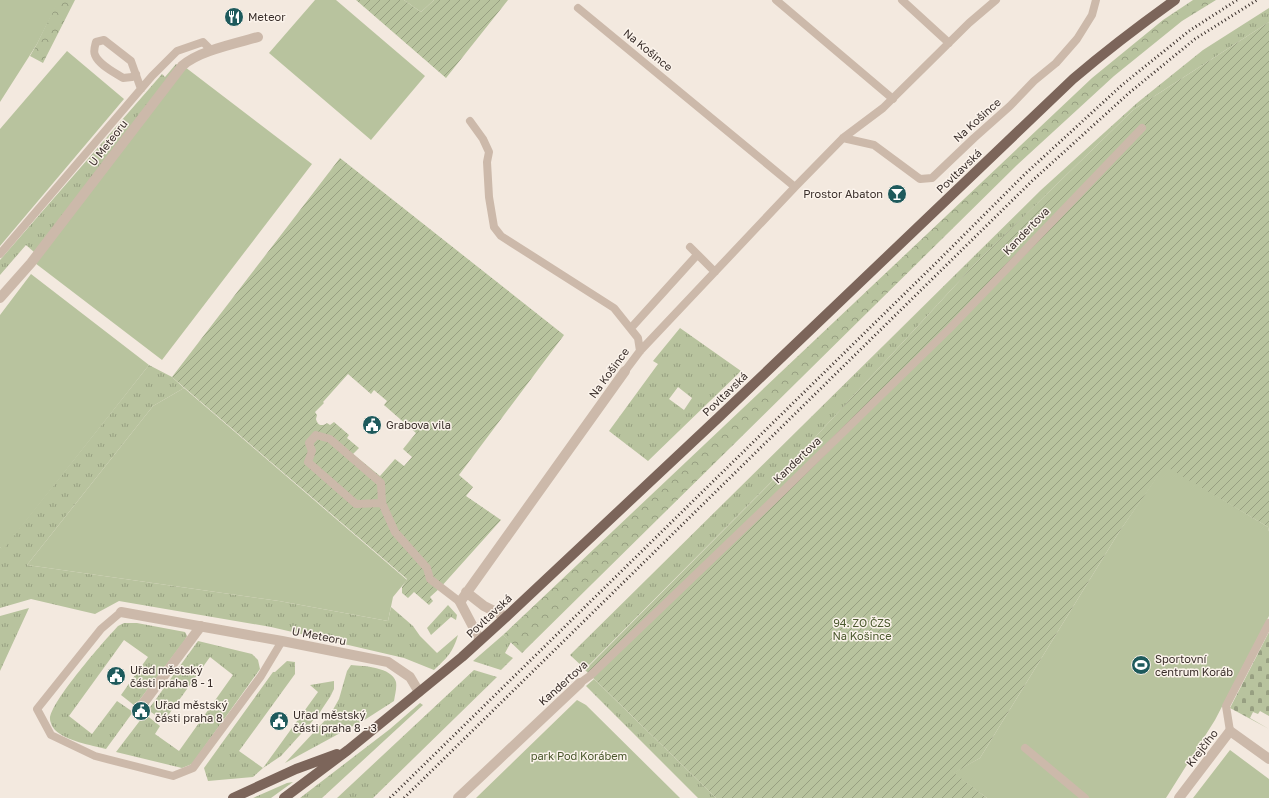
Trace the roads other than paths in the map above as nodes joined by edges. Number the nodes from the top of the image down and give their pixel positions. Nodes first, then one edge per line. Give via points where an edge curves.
1 (776, 0) edge
2 (902, 0) edge
3 (996, 0) edge
4 (1096, 0) edge
5 (1175, 0) edge
6 (578, 8) dead end
7 (258, 37) dead end
8 (949, 43) junction
9 (212, 51) junction
10 (136, 74) junction
11 (141, 89) junction
12 (893, 99) junction
13 (470, 121) dead end
14 (1142, 128) dead end
15 (843, 138) junction
16 (795, 187) junction
17 (690, 247) dead end
18 (0, 254) edge
19 (697, 255) junction
20 (715, 272) junction
21 (0, 298) edge
22 (631, 328) junction
23 (640, 351) junction
24 (625, 371) joint
25 (382, 503) junction
26 (466, 592) junction
27 (460, 602) junction
28 (121, 612) joint
29 (506, 617) junction
30 (1269, 623) edge
31 (201, 626) junction
32 (480, 640) junction
33 (282, 641) junction
34 (580, 683) joint
35 (420, 692) junction
36 (142, 705) dead end
37 (1230, 731) junction
38 (1025, 748) dead end
39 (348, 750) junction
40 (1269, 759) edge
41 (234, 798) edge
42 (284, 798) edge
43 (458, 798) edge
44 (1085, 798) edge
45 (1179, 798) edge

1 - 12 lane
2 - 8 lane
3 - 8 lane, Na Košince
4 - 15 lane, Na Košince via 1092,15 1077,39 1056,63 932,178 920,179 874,145
5 - 29 main road, Povltavská via 1101,55 1074,79
6 - 16 lane, Na Košince
7 - 9 street, U Meteoru
8 - 12 lane, Na Košince
9 - 11 lane via 203,42 177,50
9 - 21 street, U Meteoru via 191,59 182,66 31,263
10 - 10 lane via 131,61 104,40 96,42 95,55 103,64 123,78
10 - 11 lane
11 - 18 lane
12 - 15 lane, Na Košince
13 - 22 lane via 489,152 489,197 494,227 497,231 614,308
14 - 34 lane, Kandertova via 950,328 781,493
15 - 16 lane, Na Košince
16 - 20 lane, Na Košince
17 - 19 lane
19 - 20 lane
19 - 22 lane
20 - 23 lane, Na Košince
22 - 23 lane via 638,338
23 - 24 lane, Na Košince
24 - 26 street, Na Košince
25 - 25 lane via 381,483 330,439 316,435 309,443 312,451 308,462 356,504
25 - 27 lane via 395,532 427,568 430,580
26 - 27 street, Na Košince
26 - 29 street via 484,606
27 - 32 street
28 - 31 street, U Meteoru
28 - 33 lane via 101,629 37,709 51,735 95,756 173,776 193,768 261,676
29 - 32 main road, Povltavská
30 - 37 lane, Krejčího via 1226,706
31 - 33 street, U Meteoru
31 - 36 street
32 - 35 main road, Povltavská
33 - 35 street, U Meteoru via 388,662 410,677
34 - 43 street, Kandertova
35 - 39 main road, Povltavská
37 - 40 street
37 - 45 street, Krejčího
38 - 44 lane
39 - 41 main road via 296,769
39 - 42 main road, Povltavská

